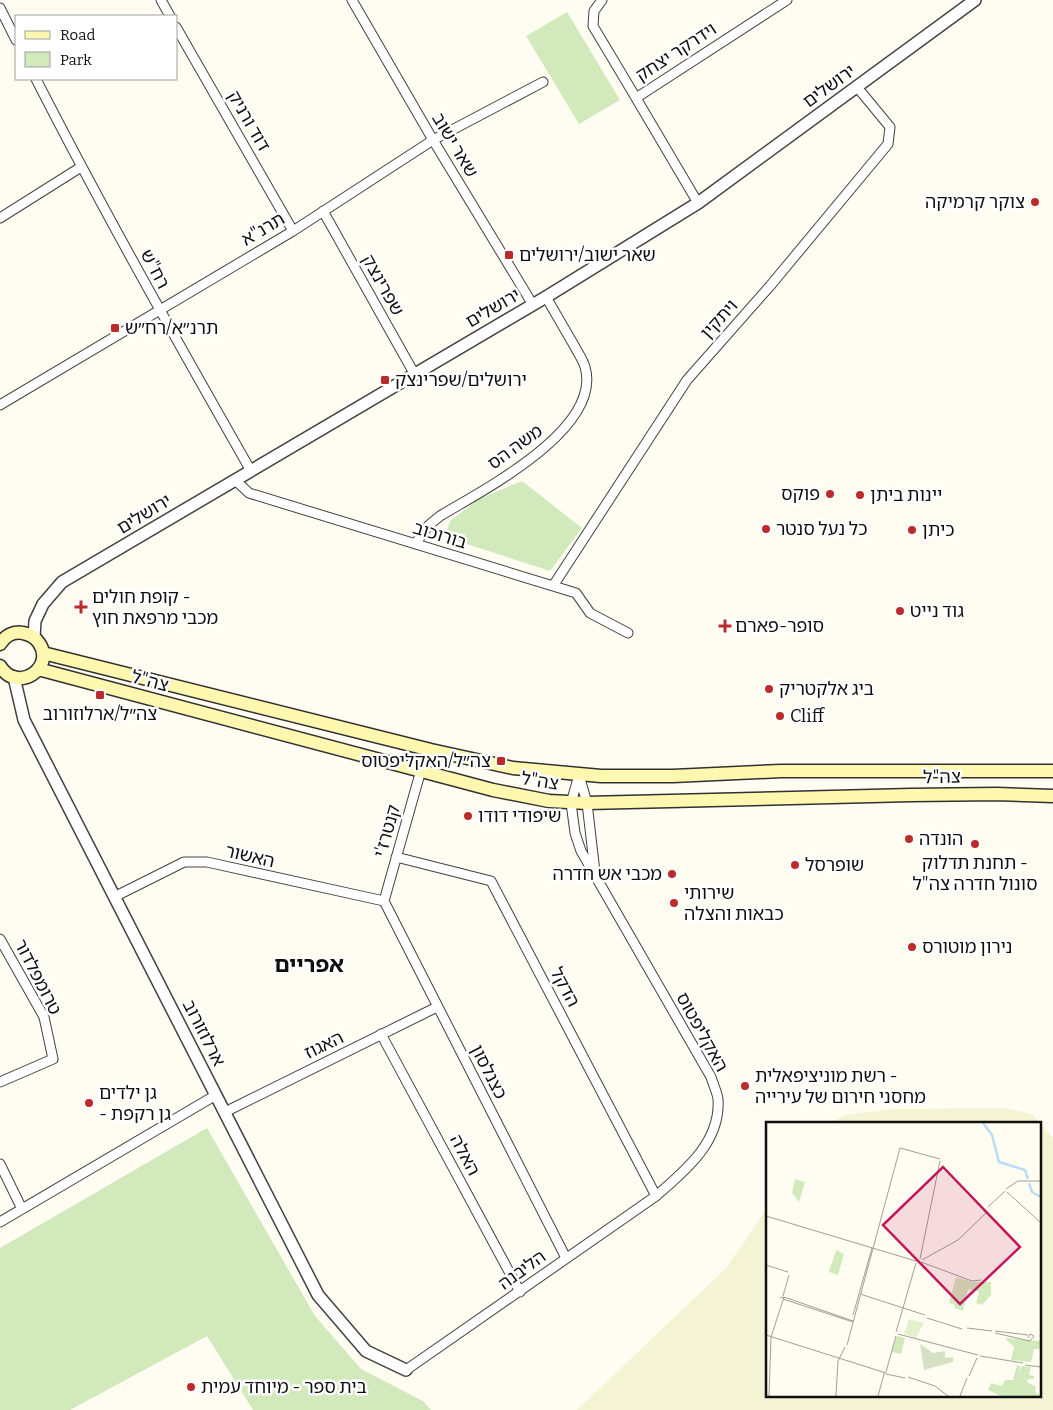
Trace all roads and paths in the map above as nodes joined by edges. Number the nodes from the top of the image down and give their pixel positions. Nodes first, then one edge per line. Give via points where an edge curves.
1 (161, 0) edge
2 (352, 0) edge
3 (602, 0) edge
4 (787, 0) edge
5 (975, 0) edge
6 (0, 8) edge
7 (169, 15) edge
8 (178, 30) edge
9 (15, 38) edge
10 (37, 80) edge
11 (544, 82) dead end
12 (857, 87) junction
13 (636, 98) junction
14 (433, 140) junction
15 (81, 167) junction
16 (698, 203) junction
17 (323, 211) junction
18 (0, 218) edge
19 (293, 231) junction
20 (546, 297) junction
21 (533, 305) junction
22 (159, 310) junction
23 (415, 374) junction
24 (0, 405) edge
25 (251, 471) junction
26 (235, 480) junction
27 (415, 544) junction
28 (554, 586) junction
29 (628, 633) dead end
30 (34, 637) junction
31 (1, 641) edge
32 (42, 653) junction
33 (0, 666) edge
34 (38, 669) junction
35 (14, 677) junction
36 (422, 770) junction
37 (1053, 771) edge
38 (579, 775) junction
39 (1053, 796) edge
40 (571, 803) junction
41 (587, 803) junction
42 (396, 857) junction
43 (596, 878) junction
44 (114, 897) junction
45 (384, 901) junction
46 (0, 938) edge
47 (437, 1007) junction
48 (381, 1034) junction
49 (0, 1082) edge
50 (216, 1095) junction
51 (225, 1112) junction
52 (0, 1164) edge
53 (656, 1196) junction
54 (22, 1208) junction
55 (0, 1222) edge
56 (566, 1258) junction
57 (520, 1292) junction
58 (406, 1370) joint

1 - 7 street
2 - 14 street, שאר ישוב
3 - 13 street via 594,11 593,26
4 - 13 street, וידרקר יצחק
5 - 12 street, ירושלים
6 - 9 street
8 - 19 street, דוד ורניק
10 - 15 street, רח"ש
11 - 14 street, תרנ"א
12 - 16 street, ירושלים
12 - 28 street, ויתקין via 890,127 888,144 687,380
13 - 16 street, וידרקר יצחק
14 - 17 street, תרנ"א
14 - 21 street, שאר ישוב
15 - 18 street
15 - 22 street, רח"ש
16 - 20 street, ירושלים
17 - 19 street, תרנ"א
17 - 23 street, שפרינצק
19 - 22 street, תרנ"א
20 - 21 street, ירושלים
20 - 27 street, משה הס via 585,366 588,380 584,398 574,417 539,453 440,516
21 - 23 street, ירושלים
22 - 24 street, תרנ"א
22 - 25 street, רח"ש
23 - 25 street, ירושלים
25 - 26 street, ירושלים
26 - 27 street, בורוכוב via 250,493
26 - 30 street, ירושלים via 62,582 43,604 34,621
27 - 28 street, בורוכוב
28 - 29 street, בורוכוב via 576,594 590,613
30 - 31 main road via 21,632
30 - 32 main road
32 - 34 main road
32 - 38 main road, צה"ל via 458,756 512,768
33 - 35 main road
34 - 35 main road via 27,677
34 - 36 main road, צה"ל
35 - 44 street, ארלוזורוב via 24,720
36 - 40 main road, צה"ל via 493,790
36 - 42 street, קנטרז'י
37 - 38 main road, צה"ל
38 - 40 street, האקליפטוס
38 - 41 street, האקליפטוס
39 - 41 main road, צה"ל via 997,794
40 - 41 main road, צה"ל
40 - 43 street, האקליפטוס via 575,833
41 - 43 street, האקליפטוס
42 - 45 street, קנטרז'י
42 - 53 street, הדקל via 491,880
43 - 53 street, האקליפטוס via 711,1077 718,1099 715,1124 706,1146 686,1170
44 - 45 street, האשור via 184,862 207,862
44 - 50 street, ארלוזורוב
45 - 47 street, כצנלסון
46 - 49 street, טרומפלדור via 44,1017 53,1059
47 - 48 street, האגוז
47 - 56 street, כצנלסון
48 - 51 street, האגוז
48 - 57 street, האלה
50 - 51 street, ארלוזורוב
50 - 54 street
51 - 58 street, ארלוזורוב via 318,1295 366,1351
52 - 54 street
53 - 56 street, הליבנה
54 - 55 street
56 - 57 street, הליבנה
57 - 58 street, הליבנה

